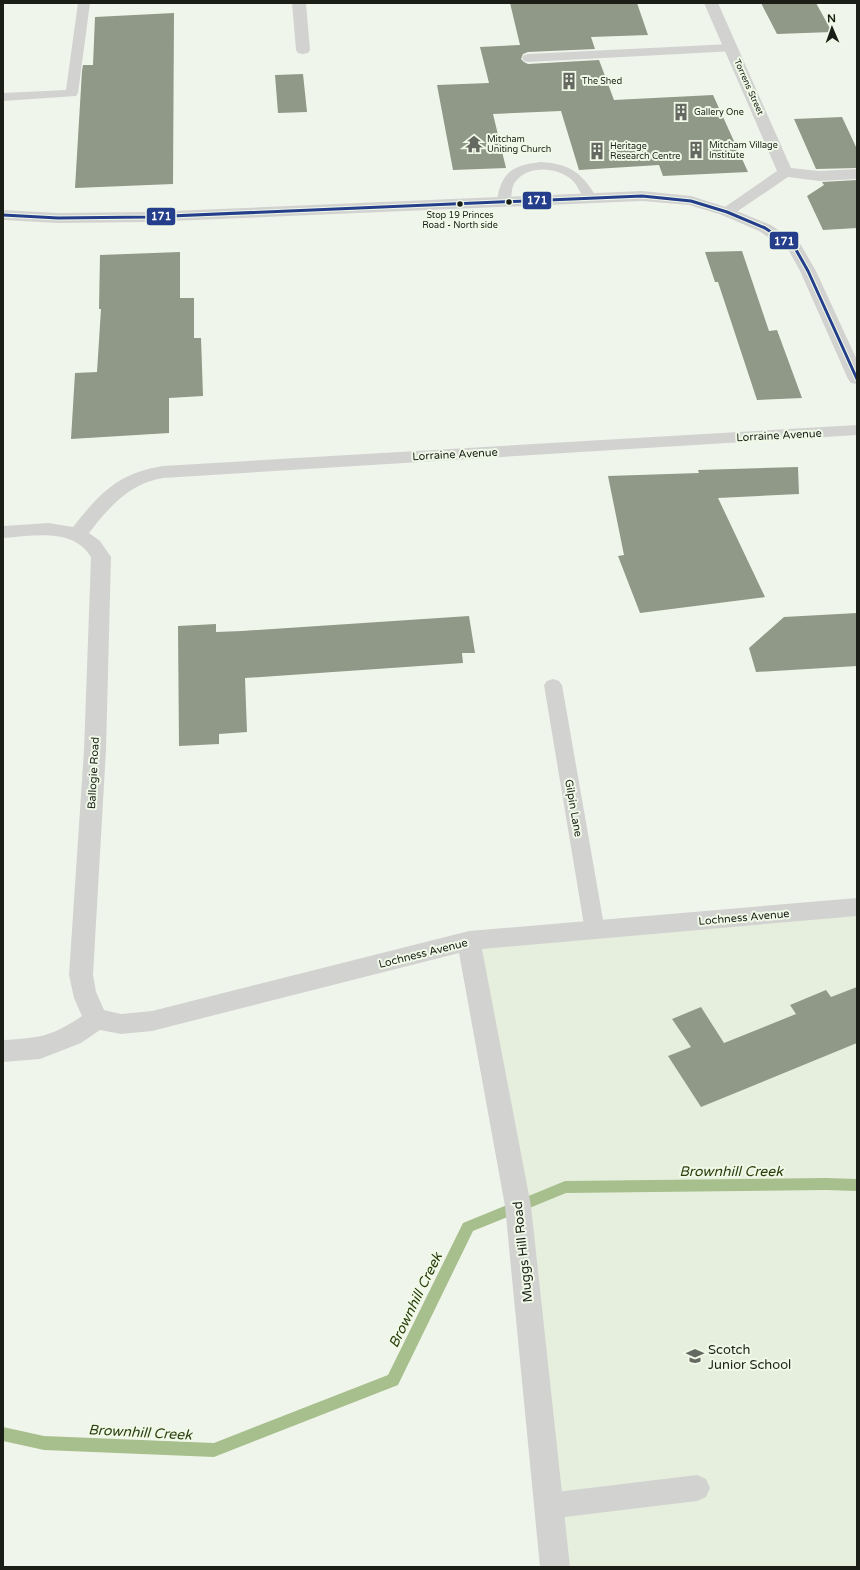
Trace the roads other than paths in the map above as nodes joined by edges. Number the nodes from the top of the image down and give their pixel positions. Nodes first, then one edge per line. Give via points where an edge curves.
1 (84, 3) edge
2 (299, 3) edge
3 (711, 3) edge
4 (731, 48) junction
5 (303, 50) dead end
6 (528, 58) dead end
7 (3, 97) edge
8 (785, 172) junction
9 (857, 174) edge
10 (590, 198) junction
11 (504, 201) junction
12 (727, 212) junction
13 (3, 215) edge
14 (857, 379) edge
15 (857, 430) edge
16 (3, 532) edge
17 (78, 534) junction
18 (553, 685) dead end
19 (857, 907) edge
20 (595, 931) junction
21 (469, 941) junction
22 (96, 1019) junction
23 (3, 1051) edge
24 (697, 1488) dead end
25 (548, 1506) junction
26 (555, 1567) edge

1 - 7 lane via 72,93
2 - 5 street
3 - 4 street, Torrens Street
4 - 6 lane
4 - 8 street, Torrens Street
8 - 9 street via 819,176
8 - 12 street
10 - 11 street
10 - 11 lane via 576,177 555,166 541,166 518,172 508,181
10 - 12 street via 642,196 690,201
11 - 13 street via 148,217 58,218
12 - 14 street via 765,228 795,248
15 - 17 street, Lorraine Avenue via 163,472 142,476 125,484
16 - 17 street via 60,529
17 - 22 street, Ballogie Road via 93,544 101,557 95,750 81,975 86,1001
18 - 20 lane, Gilpin Lane
19 - 20 street, Lochness Avenue
20 - 21 street, Lochness Avenue
21 - 22 street, Lochness Avenue via 152,1021 122,1024
21 - 25 street, Muggs Hill Road via 518,1206
22 - 23 street via 72,1036 40,1048
24 - 25 lane
25 - 26 street, Muggs Hill Road

